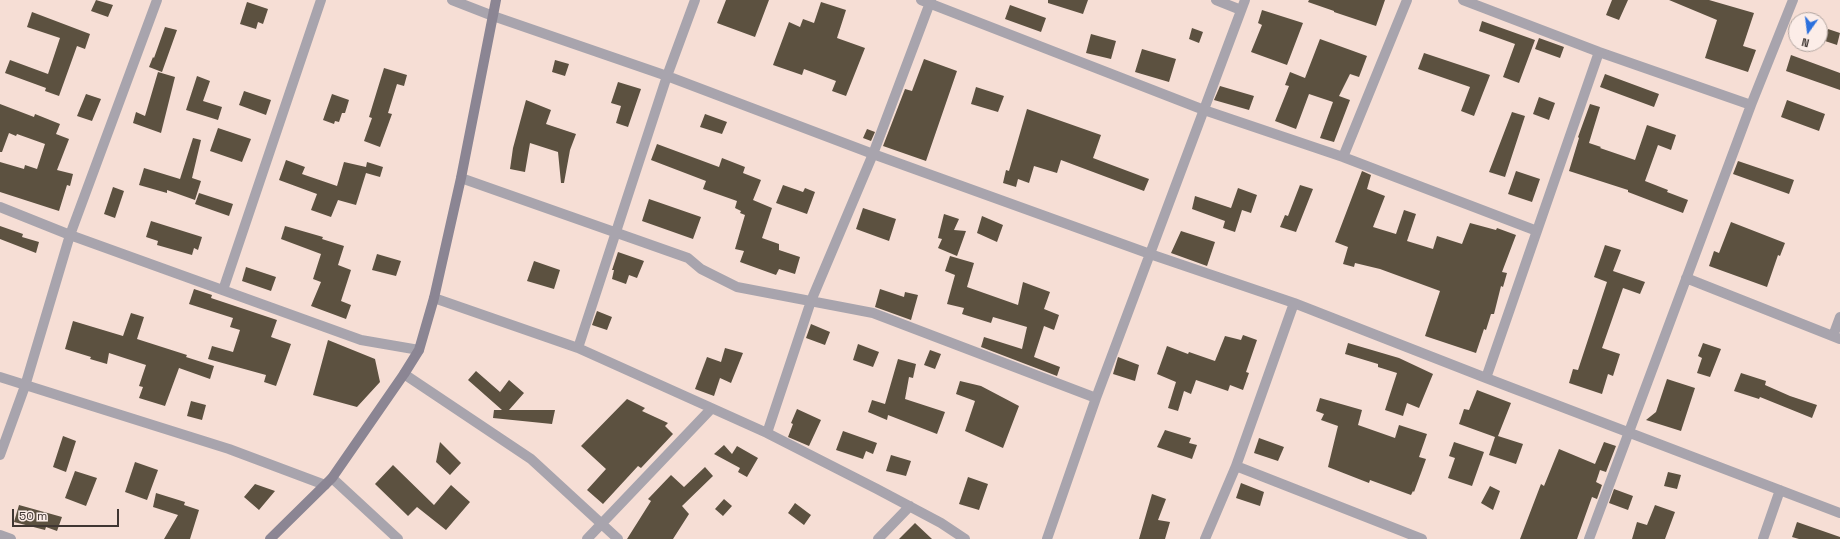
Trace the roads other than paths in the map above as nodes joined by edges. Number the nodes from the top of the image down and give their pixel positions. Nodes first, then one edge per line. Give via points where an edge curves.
1 (157, 0) edge
2 (321, 0) edge
3 (452, 0) edge
4 (496, 0) edge
5 (695, 0) edge
6 (1216, 0) edge
7 (1245, 0) edge
8 (1407, 0) edge
9 (1463, 0) edge
10 (1793, 0) edge
11 (927, 1) edge
12 (1241, 10) junction
13 (493, 16) junction
14 (1599, 52) junction
15 (667, 76) junction
16 (1751, 105) junction
17 (1204, 110) junction
18 (872, 154) junction
19 (1343, 157) junction
20 (461, 178) junction
21 (0, 207) edge
22 (1537, 231) junction
23 (616, 232) junction
24 (70, 235) junction
25 (1150, 254) junction
26 (1686, 278) junction
27 (223, 290) junction
28 (434, 298) junction
29 (811, 301) junction
30 (1294, 303) junction
31 (1840, 317) edge
32 (1837, 338) edge
33 (578, 348) junction
34 (419, 350) junction
35 (404, 374) junction
36 (0, 377) edge
37 (1486, 378) junction
38 (25, 386) junction
39 (1096, 398) junction
40 (711, 409) junction
41 (1627, 432) junction
42 (767, 433) junction
43 (0, 455) edge
44 (1236, 466) junction
45 (329, 482) junction
46 (1780, 490) junction
47 (910, 506) junction
48 (1840, 513) edge
49 (602, 523) junction
50 (0, 535) edge
51 (1417, 538) edge
52 (11, 539) edge
53 (270, 539) edge
54 (398, 539) edge
55 (587, 539) edge
56 (618, 539) edge
57 (878, 539) edge
58 (965, 539) edge
59 (1046, 539) edge
60 (1204, 539) edge
61 (1589, 539) edge
62 (1763, 539) edge

1 - 24 street
2 - 27 street
3 - 13 street
4 - 13 street
5 - 15 street
6 - 12 street
7 - 12 street
8 - 19 street
9 - 14 street
10 - 16 street
11 - 17 street
11 - 18 street
12 - 17 street
13 - 15 street
13 - 20 street
14 - 16 street
14 - 22 street
15 - 18 street
15 - 23 street
16 - 26 street
17 - 19 street
17 - 25 street
18 - 25 street
18 - 29 street
19 - 22 street
20 - 23 street
20 - 28 street
21 - 24 street
22 - 37 street
23 - 29 street via 688,258 700,269 737,287
23 - 33 street
24 - 27 street
24 - 38 street
25 - 30 street
25 - 39 street
26 - 32 street
26 - 41 street
27 - 34 street via 361,340
28 - 33 street
28 - 34 street
29 - 39 street via 873,313
29 - 42 street
30 - 37 street
30 - 44 street
31 - 32 street
33 - 40 street
34 - 35 street
35 - 45 street
35 - 49 street via 531,459
36 - 38 street
37 - 41 street
38 - 43 street
38 - 45 street
39 - 59 street
40 - 42 street
40 - 49 street
41 - 46 street
41 - 61 street
42 - 47 street
44 - 51 street
44 - 60 street
45 - 53 street
45 - 54 street
46 - 48 street
46 - 62 street
47 - 57 street
47 - 58 street
49 - 55 street
49 - 56 street
50 - 52 street

